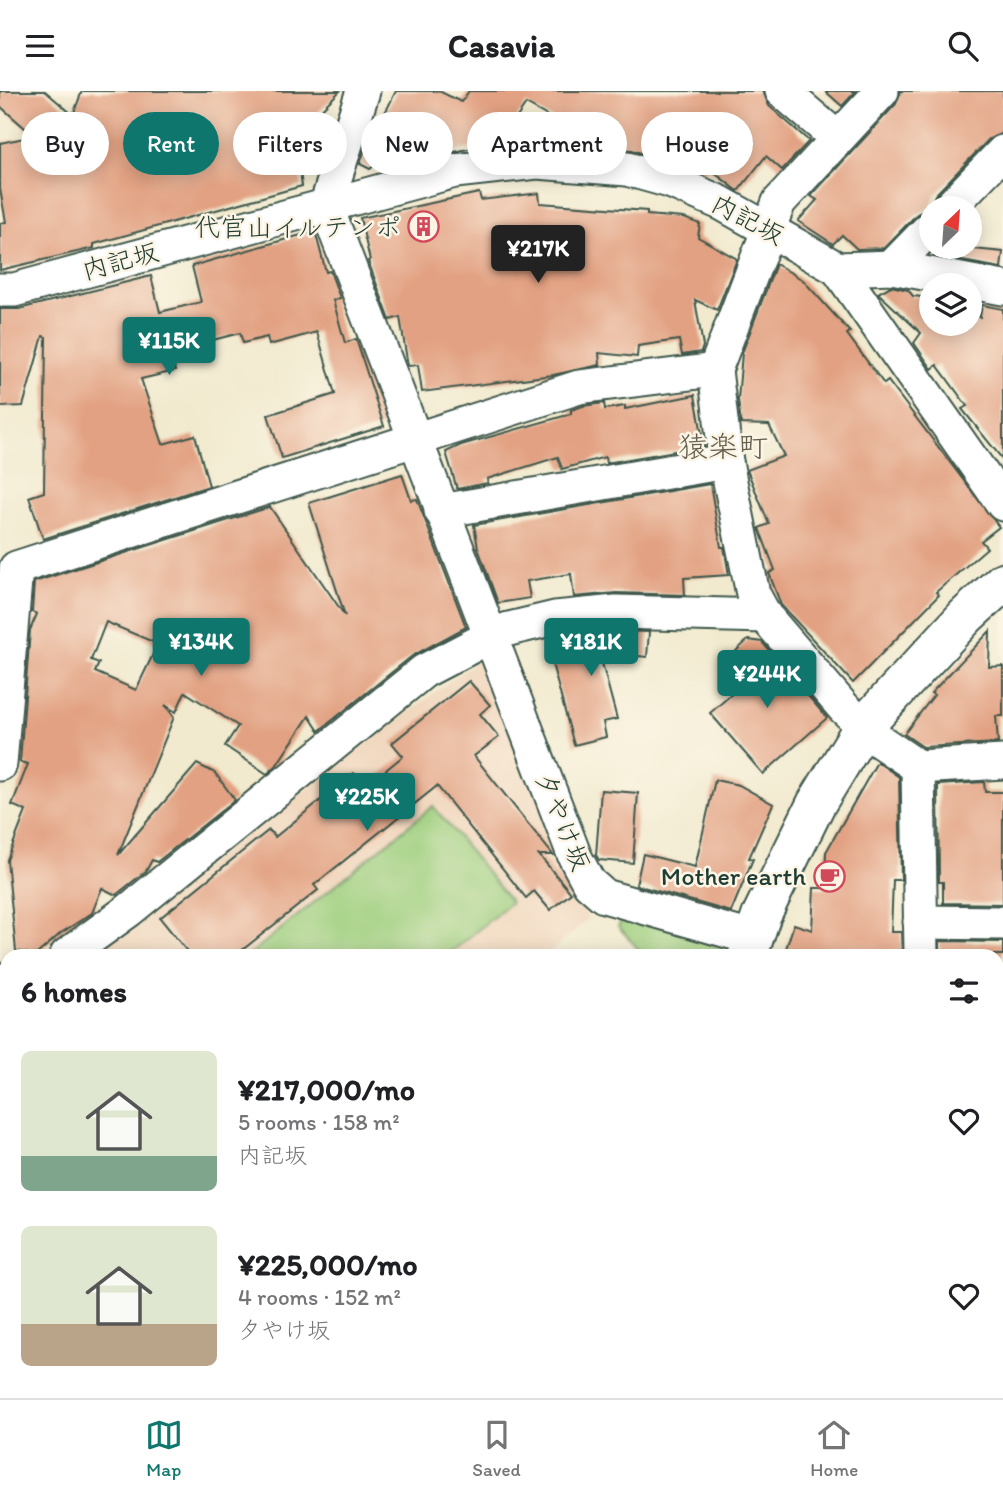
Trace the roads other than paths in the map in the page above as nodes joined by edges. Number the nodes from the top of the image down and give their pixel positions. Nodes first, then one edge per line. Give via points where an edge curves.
1 (363, 91) edge
2 (782, 91) edge
3 (882, 91) edge
4 (837, 138) junction
5 (1003, 152) edge
6 (961, 196) edge
7 (326, 206) junction
8 (770, 229) junction
9 (919, 239) edge
10 (892, 267) junction
11 (838, 269) junction
12 (1003, 288) edge
13 (0, 290) edge
14 (715, 370) junction
15 (414, 442) junction
16 (726, 462) junction
17 (1003, 504) edge
18 (441, 511) junction
19 (1003, 582) edge
20 (765, 616) junction
21 (491, 636) junction
22 (863, 727) junction
23 (1003, 762) edge
24 (0, 764) edge
25 (918, 767) junction
26 (920, 922) junction
27 (1003, 923) edge
28 (750, 947) edge
29 (81, 949) edge
30 (921, 949) edge

1 - 7 street
2 - 4 street
3 - 4 street
4 - 8 street via 779,202
5 - 6 street
7 - 8 street, 内記坂 via 455,171 537,162 578,164 627,169 670,181
7 - 13 street, 内記坂
7 - 15 street, 夕やけ坂
8 - 11 street, 内記坂
8 - 14 street
9 - 10 street
10 - 11 street
10 - 12 street
11 - 17 street
14 - 15 street via 579,387
14 - 16 street
15 - 18 street, 夕やけ坂
15 - 24 street via 16,568
16 - 18 street
16 - 20 street via 752,594
18 - 21 street, 夕やけ坂
19 - 22 street
20 - 21 street via 616,612 555,618
20 - 22 street
21 - 28 street, 夕やけ坂 via 589,883 604,896
21 - 29 street via 424,671
22 - 25 street
22 - 28 street via 816,804
23 - 25 street
25 - 26 street
26 - 27 street
26 - 30 street

